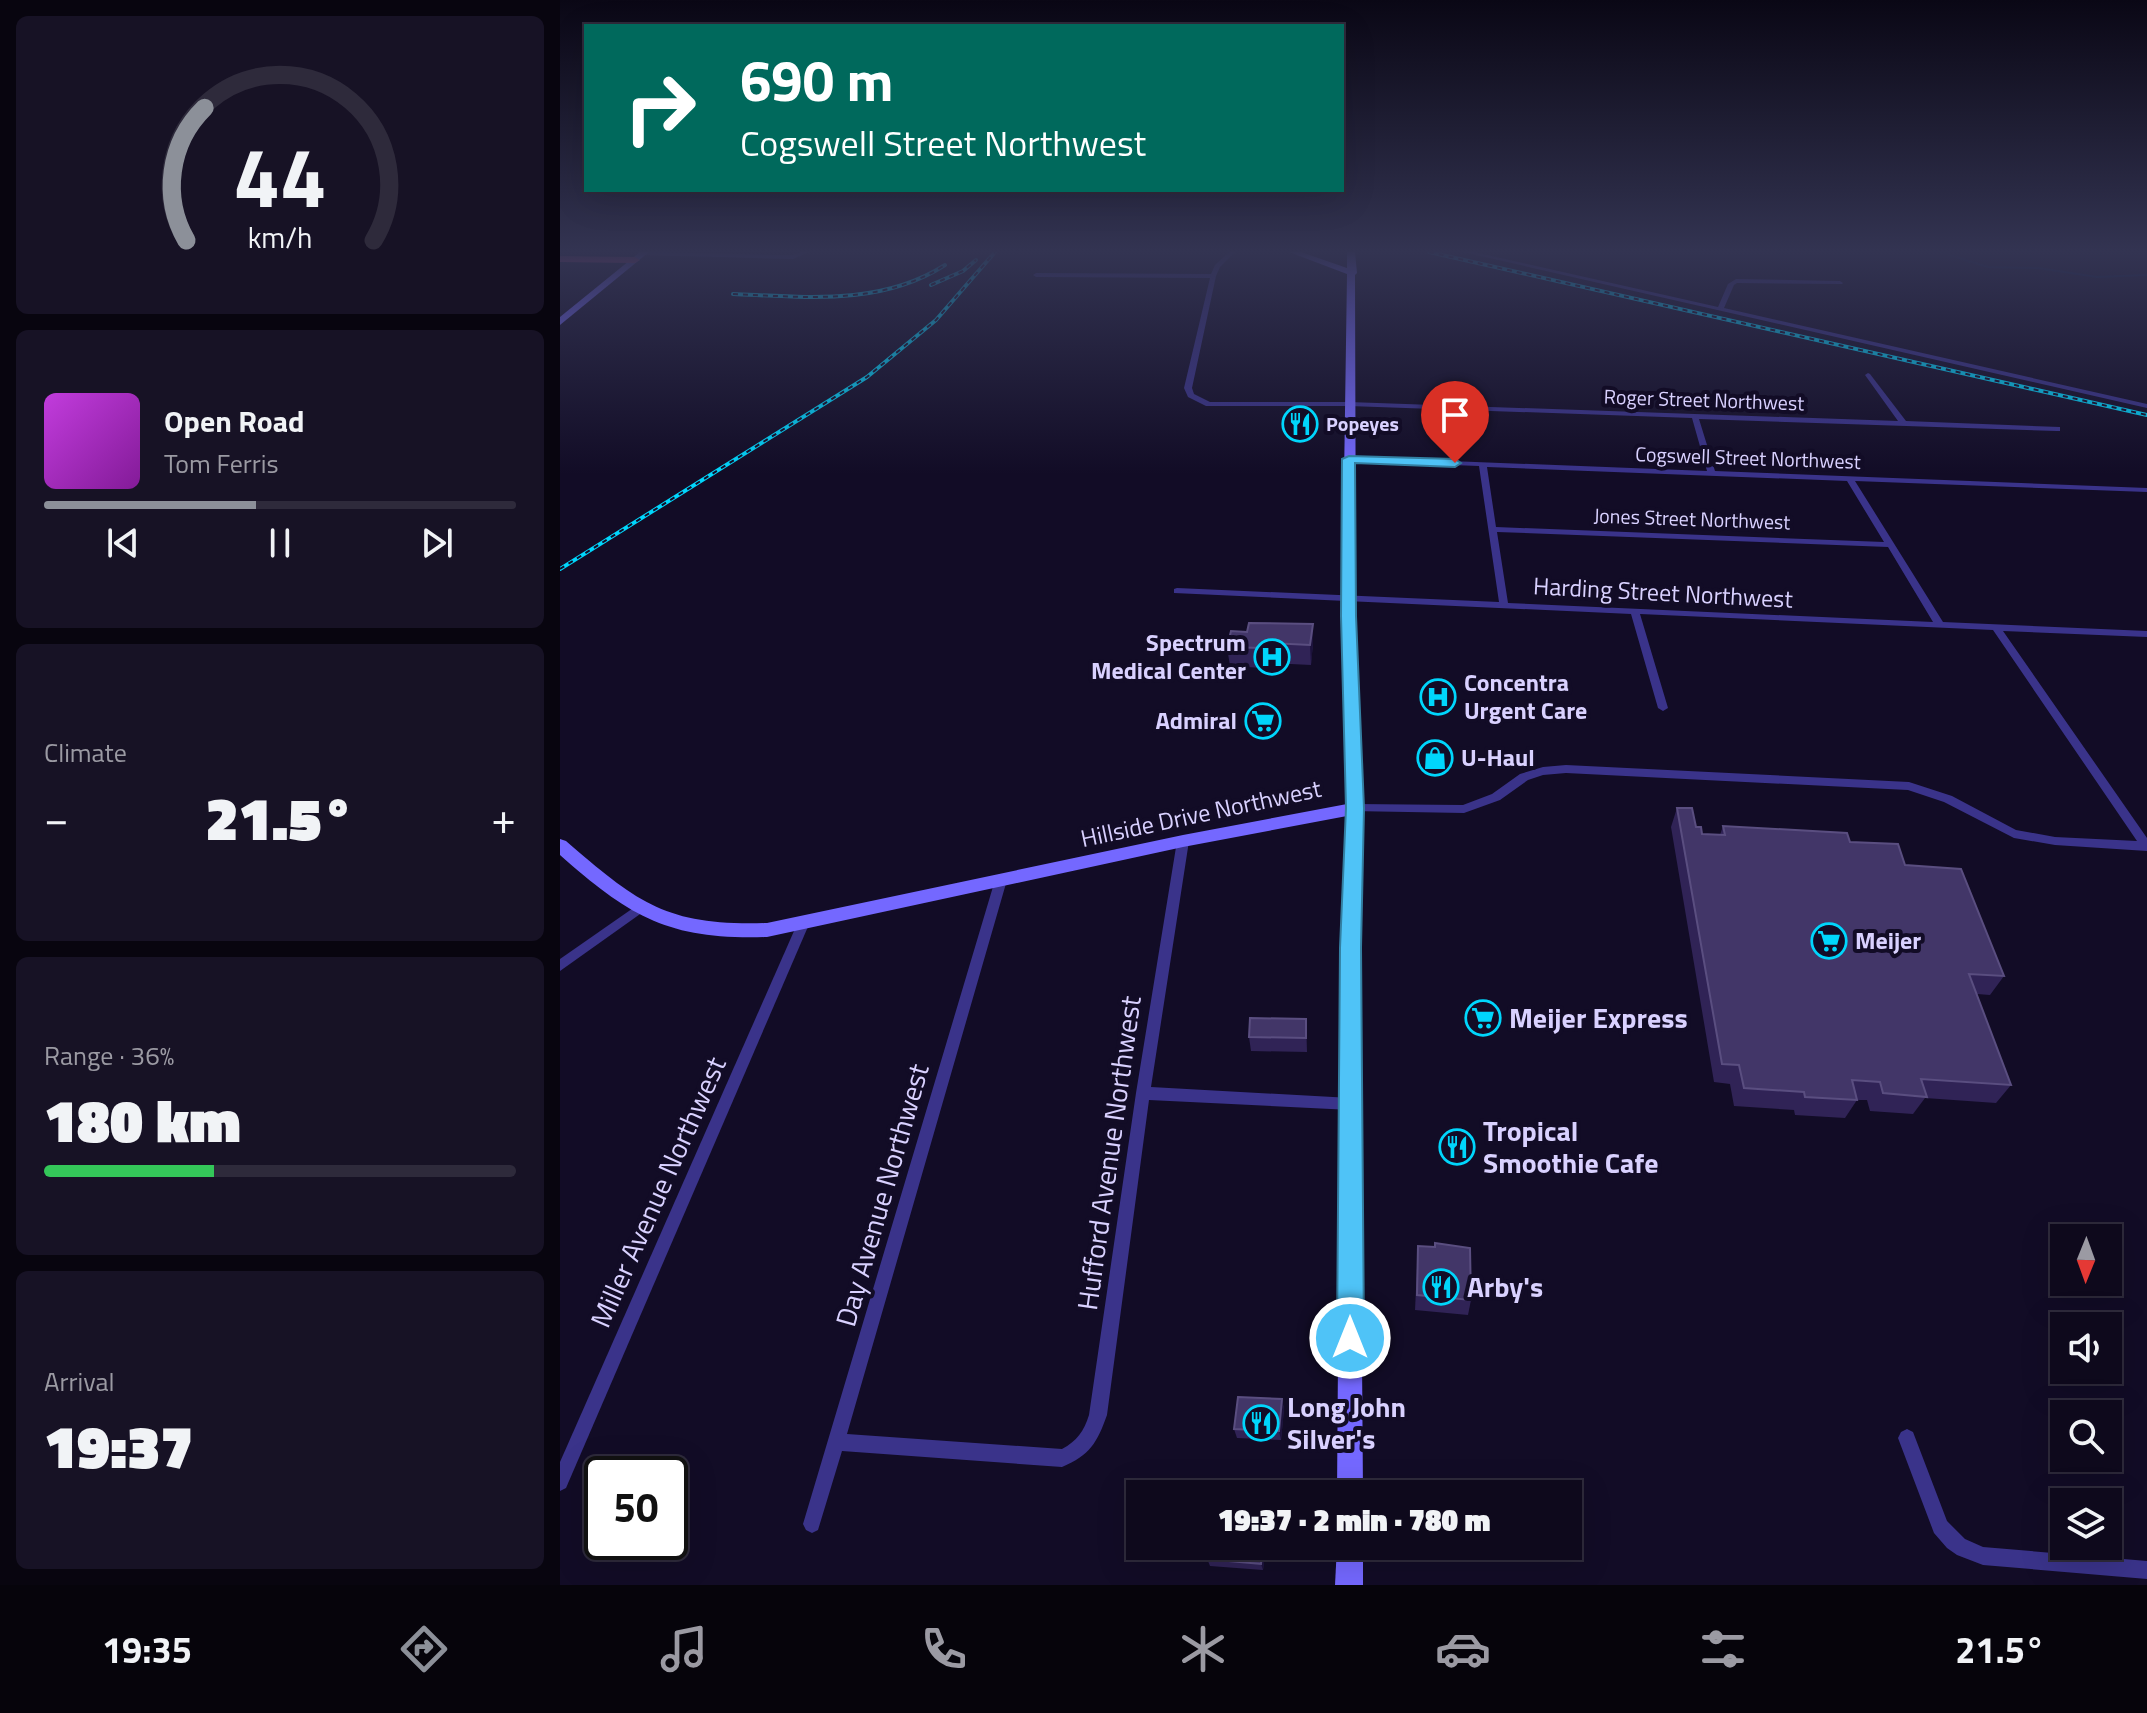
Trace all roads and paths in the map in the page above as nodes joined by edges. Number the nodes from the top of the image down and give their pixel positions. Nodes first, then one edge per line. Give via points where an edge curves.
1 (1202, 326) edge
2 (1351, 326) edge
3 (1791, 326) edge
4 (1868, 375) dead end
5 (1349, 404) junction
6 (2147, 406) edge
7 (1695, 416) junction
8 (1903, 423) junction
9 (2057, 429) dead end
10 (1349, 459) junction
11 (1483, 464) junction
12 (1712, 473) junction
13 (1849, 478) junction
14 (2147, 490) edge
15 (1493, 529) junction
16 (1890, 545) junction
17 (1177, 591) dead end
18 (1349, 598) junction
19 (1504, 606) junction
20 (1635, 612) junction
21 (1940, 625) junction
22 (1996, 627) junction
23 (2147, 634) edge
24 (1663, 708) dead end
25 (1355, 808) junction
26 (1183, 841) junction
27 (560, 845) edge
28 (2147, 847) edge
29 (1001, 880) junction
30 (639, 909) junction
31 (804, 922) junction
32 (560, 966) edge
33 (1143, 1093) junction
34 (1351, 1104) junction
35 (1907, 1438) dead end
36 (837, 1442) junction
37 (1350, 1480) edge
38 (560, 1482) edge
39 (812, 1524) dead end
40 (1350, 1560) edge
41 (2147, 1570) edge
42 (1349, 1585) edge

1 - 5 street, Roger Street Northwest via 1188,388 1191,395 1223,405
2 - 5 main road
3 - 6 street
4 - 8 street
5 - 7 street, Roger Street Northwest
5 - 10 main road
7 - 8 street, Roger Street Northwest
7 - 12 street
8 - 9 street, Roger Street Northwest
10 - 11 street, Cogswell Street Northwest
10 - 18 main road
11 - 12 street, Cogswell Street Northwest
11 - 15 street
12 - 13 street, Cogswell Street Northwest
13 - 14 street, Cogswell Street Northwest
13 - 16 street
15 - 16 street, Jones Street Northwest
15 - 19 street
16 - 21 street
17 - 18 street, Harding Street Northwest
18 - 19 street, Harding Street Northwest
18 - 25 main road
19 - 20 street, Harding Street Northwest
20 - 21 street, Harding Street Northwest
20 - 24 street
21 - 22 street, Harding Street Northwest
22 - 23 street, Harding Street Northwest
22 - 28 street
25 - 26 main road, Hillside Drive Northwest
25 - 28 street, Hillside Drive Northwest via 1464,809 1496,797 1524,777 1566,769 1756,777 1909,786 1948,799 2014,834
25 - 34 main road
26 - 29 main road, Hillside Drive Northwest
26 - 33 street, Hufford Avenue Northwest
27 - 30 main road, Hillside Drive Northwest
29 - 31 main road, Hillside Drive Northwest
29 - 36 street, Day Avenue Northwest
30 - 31 main road, Hillside Drive Northwest via 714,931 767,930
30 - 32 street
31 - 38 street, Miller Avenue Northwest
33 - 34 street
33 - 36 street, Hufford Avenue Northwest via 1098,1415 1083,1447 1062,1458
34 - 37 main road
35 - 41 street via 1940,1527 1966,1552
36 - 39 street, Day Avenue Northwest
40 - 42 main road

